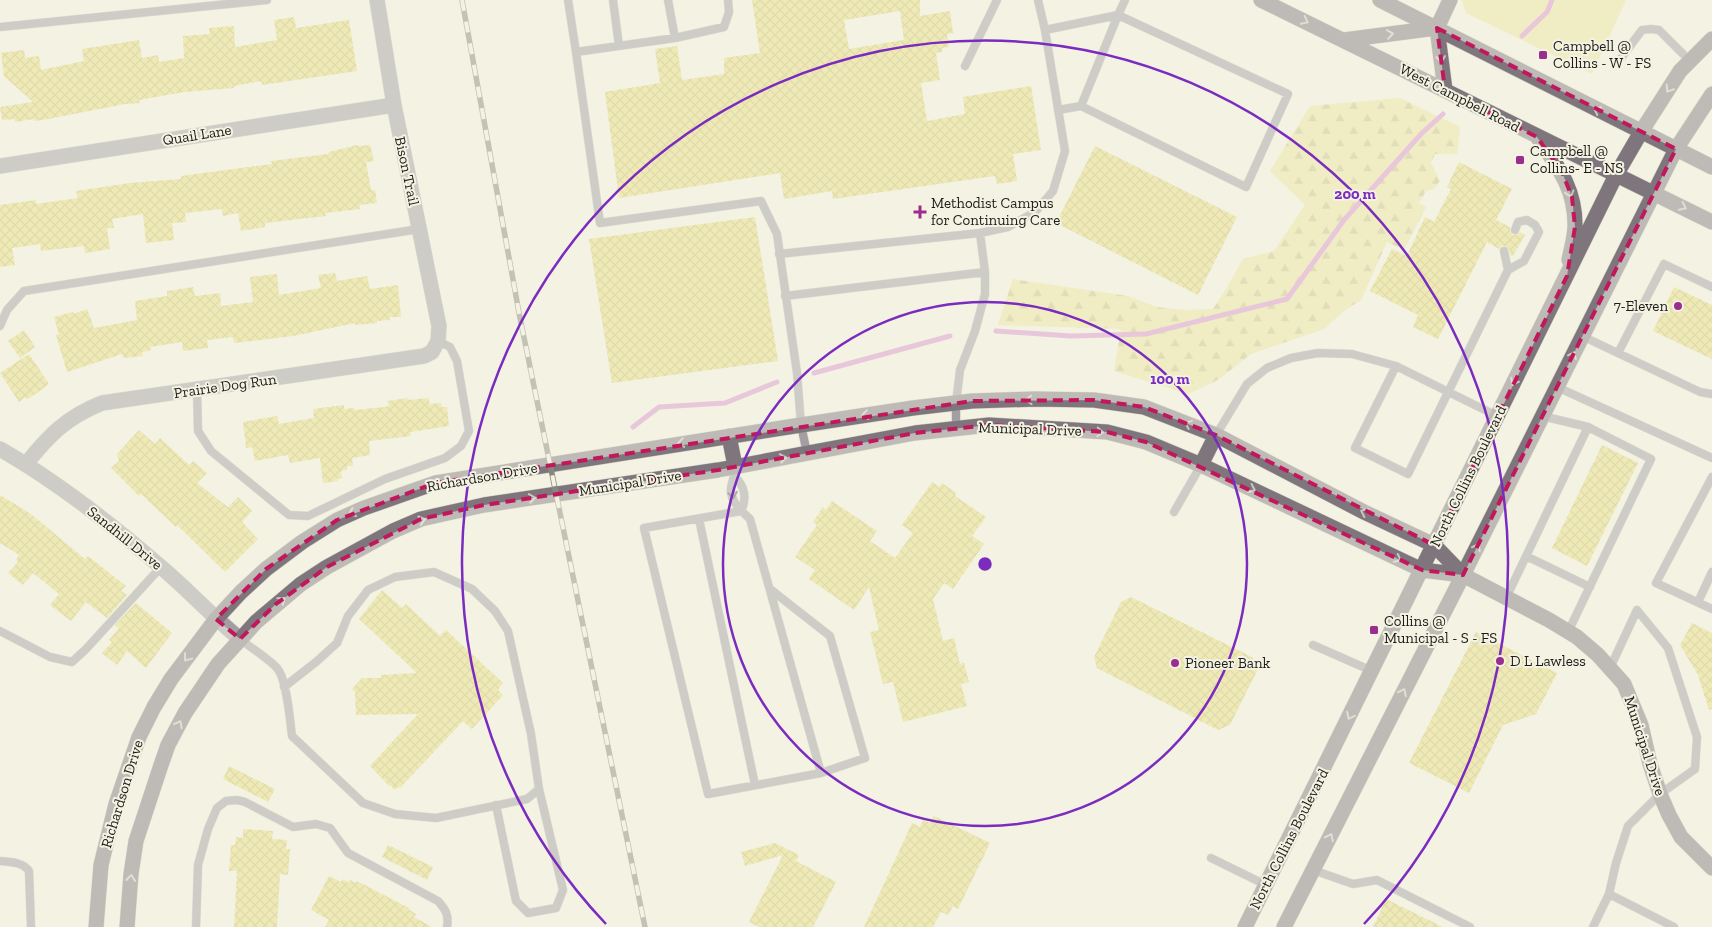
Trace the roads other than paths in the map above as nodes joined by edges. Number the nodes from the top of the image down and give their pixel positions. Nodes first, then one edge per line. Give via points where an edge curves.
1 (267, 0) edge
2 (378, 0) edge
3 (568, 0) edge
4 (613, 0) edge
5 (668, 0) edge
6 (728, 0) edge
7 (997, 0) edge
8 (1038, 0) edge
9 (1125, 0) edge
10 (1261, 0) edge
11 (1380, 0) edge
12 (1450, 0) edge
13 (1118, 15) junction
14 (0, 27) edge
15 (1437, 28) junction
16 (1045, 30) junction
17 (675, 38) junction
18 (1712, 39) edge
19 (1344, 40) junction
20 (619, 46) junction
21 (576, 52) junction
22 (1621, 58) dead end
23 (1690, 61) junction
24 (965, 66) dead end
25 (1445, 90) junction
26 (1712, 94) edge
27 (394, 104) junction
28 (1081, 106) junction
29 (1058, 110) junction
30 (1641, 132) junction
31 (1537, 137) junction
32 (1676, 149) junction
33 (0, 166) edge
34 (1712, 167) edge
35 (1616, 175) junction
36 (1654, 193) junction
37 (1712, 222) edge
38 (419, 229) junction
39 (1515, 230) dead end
40 (980, 233) junction
41 (1504, 251) dead end
42 (779, 254) junction
43 (1508, 270) junction
44 (985, 272) junction
45 (1567, 276) junction
46 (1712, 287) edge
47 (785, 296) junction
48 (0, 326) edge
49 (1582, 336) junction
50 (438, 341) junction
51 (1618, 353) junction
52 (1396, 366) junction
53 (1556, 387) junction
54 (197, 390) junction
55 (1448, 392) junction
56 (1712, 394) edge
57 (956, 403) junction
58 (913, 408) joint
59 (1497, 416) junction
60 (1542, 416) junction
61 (801, 425) junction
62 (1588, 427) junction
63 (956, 428) junction
64 (1216, 435) junction
65 (729, 436) junction
66 (0, 449) edge
67 (807, 453) junction
68 (1712, 458) edge
69 (26, 464) junction
70 (1201, 464) junction
71 (735, 472) junction
72 (1712, 477) edge
73 (484, 505) joint
74 (741, 511) junction
75 (1174, 512) dead end
76 (699, 519) junction
77 (1434, 545) junction
78 (1526, 556) junction
79 (161, 567) junction
80 (1422, 570) junction
81 (1712, 572) edge
82 (1463, 575) junction
83 (1590, 587) junction
84 (770, 589) junction
85 (1506, 598) junction
86 (1698, 602) junction
87 (1712, 609) edge
88 (216, 619) junction
89 (0, 631) edge
90 (1568, 632) junction
91 (240, 639) junction
92 (1313, 645) dead end
93 (1610, 668) junction
94 (1372, 672) junction
95 (284, 687) junction
96 (821, 773) junction
97 (755, 786) junction
98 (539, 789) junction
99 (1660, 794) junction
100 (496, 806) junction
101 (1212, 858) dead end
102 (0, 861) edge
103 (1712, 868) edge
104 (1313, 870) junction
105 (1266, 885) junction
106 (1609, 894) junction
107 (31, 927) edge
108 (96, 927) edge
109 (127, 927) edge
110 (196, 927) edge
111 (447, 927) edge
112 (1245, 927) edge
113 (1284, 927) edge
114 (1470, 927) edge
115 (1593, 927) edge
116 (1674, 927) edge

1 - 14 lane
2 - 27 street, Bison Trail
3 - 21 lane
4 - 20 lane
5 - 17 lane
6 - 17 lane via 729,12 724,27
7 - 24 lane
8 - 16 lane
9 - 13 lane
10 -> 19 street, West Campbell Road
11 - 15 street
12 - 15 street
13 - 16 lane
13 - 28 lane
13 - 28 lane via 1288,94 1246,187
19 -> 15 street
15 -> 25 street
30 -> 15 street
16 - 29 lane
17 - 20 lane
18 - 23 street, North Collins Boulevard
19 - 25 street, West Campbell Road
20 - 21 lane
21 - 42 lane via 600,223 762,201 776,234
22 - 23 lane via 1642,30 1651,29 1659,30
23 -> 30 street, North Collins Boulevard via 1680,71
25 - 31 street, West Campbell Road
26 - 32 street
27 - 33 street, Quail Lane
27 - 38 street, Bison Trail
28 - 29 lane
29 - 40 lane via 1065,151 1052,191 1035,212 1008,227
30 - 32 street
30 - 35 street, North Collins Boulevard
31 - 35 street, West Campbell Road
31 -> 45 street via 1562,172 1572,197 1575,227
32 - 34 street
32 - 36 street
35 - 36 street, West Campbell Road
35 - 45 street, North Collins Boulevard
36 -> 37 street, West Campbell Road
36 - 49 street
38 - 48 lane via 24,291
38 - 50 street, Bison Trail via 439,326
39 - 43 lane via 1518,222 1527,220 1539,232 1524,261
40 - 42 lane
40 - 44 lane
41 - 43 lane
42 - 47 lane
43 - 55 lane
44 - 47 lane
44 - 57 lane via 985,294 960,370
45 -> 59 street, North Collins Boulevard
46 - 51 lane via 1664,264
47 - 61 lane
49 - 51 lane
53 -> 49 street
50 - 54 street, Prairie Dog Run via 432,352 424,356
50 - 54 lane via 450,346 457,361 469,431 461,446 445,458 385,479 308,516 289,515 211,451 198,431
51 - 56 lane via 1700,392
52 - 55 lane
52 - 55 lane via 1355,448 1408,474
52 - 64 lane via 1352,354 1318,353 1292,358 1267,368 1246,384
53 - 60 street
53 - 68 lane
54 - 69 street, Prairie Dog Run via 102,403 88,408 53,434
55 - 59 lane
57 - 58 street, Municipal Drive
57 - 63 lane
64 -> 57 street, Municipal Drive via 1144,407 1094,400
58 -> 61 street, Richardson Drive
59 - 77 street, North Collins Boulevard
60 - 62 lane
82 -> 60 street
61 - 65 street, Richardson Drive
61 - 67 lane
62 - 78 lane
62 - 83 lane via 1651,459
63 - 67 street, Municipal Drive
63 -> 70 street, Municipal Drive via 989,425 1107,432 1146,442
64 - 70 street
77 -> 64 street, Municipal Drive
65 - 71 street
65 -> 88 street, Richardson Drive via 443,482 401,494 337,520 302,542 266,569
66 - 69 street, Sandhill Drive
71 -> 67 street, Municipal Drive
69 - 79 street, Sandhill Drive via 63,488
70 - 75 lane
70 -> 80 street, Municipal Drive
73 -> 71 street, Municipal Drive
71 - 74 lane via 742,483 745,502
72 - 86 lane via 1656,583
91 -> 73 street, Richardson Drive via 276,604 327,567 421,519
74 - 76 lane
74 - 84 lane via 750,518
76 - 97 lane
76 - 97 lane via 644,528 708,794
77 - 80 street, North Collins Boulevard
77 - 82 street, Municipal Drive
78 - 83 lane
78 - 85 lane
79 - 88 street, Sandhill Drive
79 - 89 lane via 72,662 50,657
80 - 82 street, Municipal Drive
80 - 94 street, North Collins Boulevard
81 - 86 lane
82 - 85 street, Municipal Drive
104 -> 82 street
83 - 90 lane
84 - 96 lane
84 - 96 lane via 830,636 866,758
85 - 90 street, Municipal Drive
86 - 87 lane
88 - 91 street, Sandhill Drive
88 -> 108 street, Richardson Drive via 171,678 139,737 116,804 101,865
90 - 93 street, Municipal Drive
91 - 95 lane via 278,669
109 -> 91 street, Richardson Drive via 136,841 168,746 196,696
92 - 94 lane
93 - 99 street, Municipal Drive via 1624,684 1634,704
93 - 99 lane via 1637,610 1668,648 1697,737 1695,769
94 -> 105 street, North Collins Boulevard
95 - 98 lane via 337,642 348,616 368,590 395,577 434,572 472,589 495,611 508,631 531,734
95 - 100 lane via 292,736 364,803 395,814 436,818
96 - 97 lane
98 - 100 lane via 527,799
98 - 100 lane via 563,890 556,908 528,913 516,901
99 - 103 street, Municipal Drive via 1681,837
99 - 106 lane via 1628,826
101 - 105 lane
102 - 107 lane via 26,866 29,871
104 - 113 street
104 - 114 lane via 1353,884 1376,880
105 - 112 street, North Collins Boulevard
106 - 115 lane
106 - 116 lane
110 - 111 lane via 198,865 208,829 217,808 226,801 236,800 293,827 316,824 330,828 348,853 438,901 446,910

